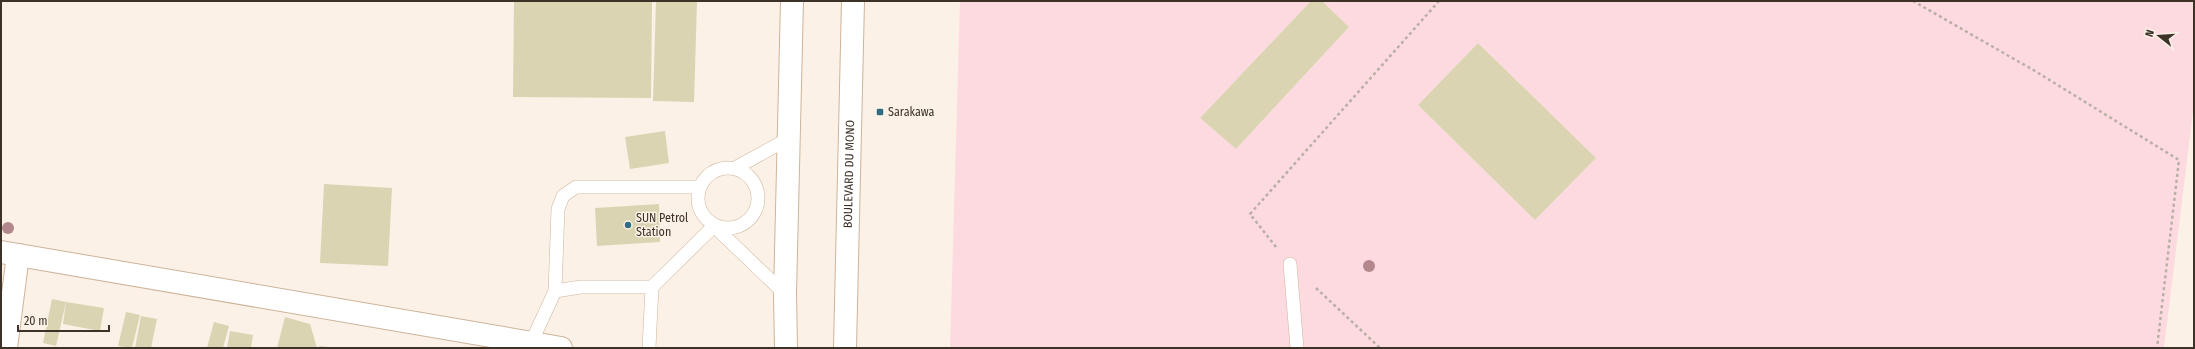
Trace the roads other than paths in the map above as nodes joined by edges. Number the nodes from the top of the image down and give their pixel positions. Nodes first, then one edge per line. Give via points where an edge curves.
1 (792, 1) edge
2 (853, 1) edge
3 (790, 138) junction
4 (735, 168) junction
5 (699, 186) junction
6 (714, 226) junction
7 (10, 254) edge
8 (1290, 264) road end
9 (652, 287) junction
10 (555, 291) junction
11 (785, 294) junction
12 (531, 343) junction
13 (6, 348) edge
14 (561, 348) edge
15 (649, 348) edge
16 (786, 348) edge
17 (845, 348) edge
18 (1297, 348) edge

1 - 3 main road
2 - 17 main road, BOULEVARD DU MONO
3 - 4 lane
3 - 11 main road
4 - 5 lane via 714,170
4 - 6 lane via 751,178 758,198 756,208 746,223 736,228
5 - 6 lane via 699,210
5 - 10 lane via 576,187 563,196 558,209
6 - 9 lane
6 - 11 lane
7 - 12 main road
7 - 13 main road
8 - 18 lane
9 - 10 lane
9 - 15 lane
10 - 12 lane
11 - 16 main road
12 - 14 main road

